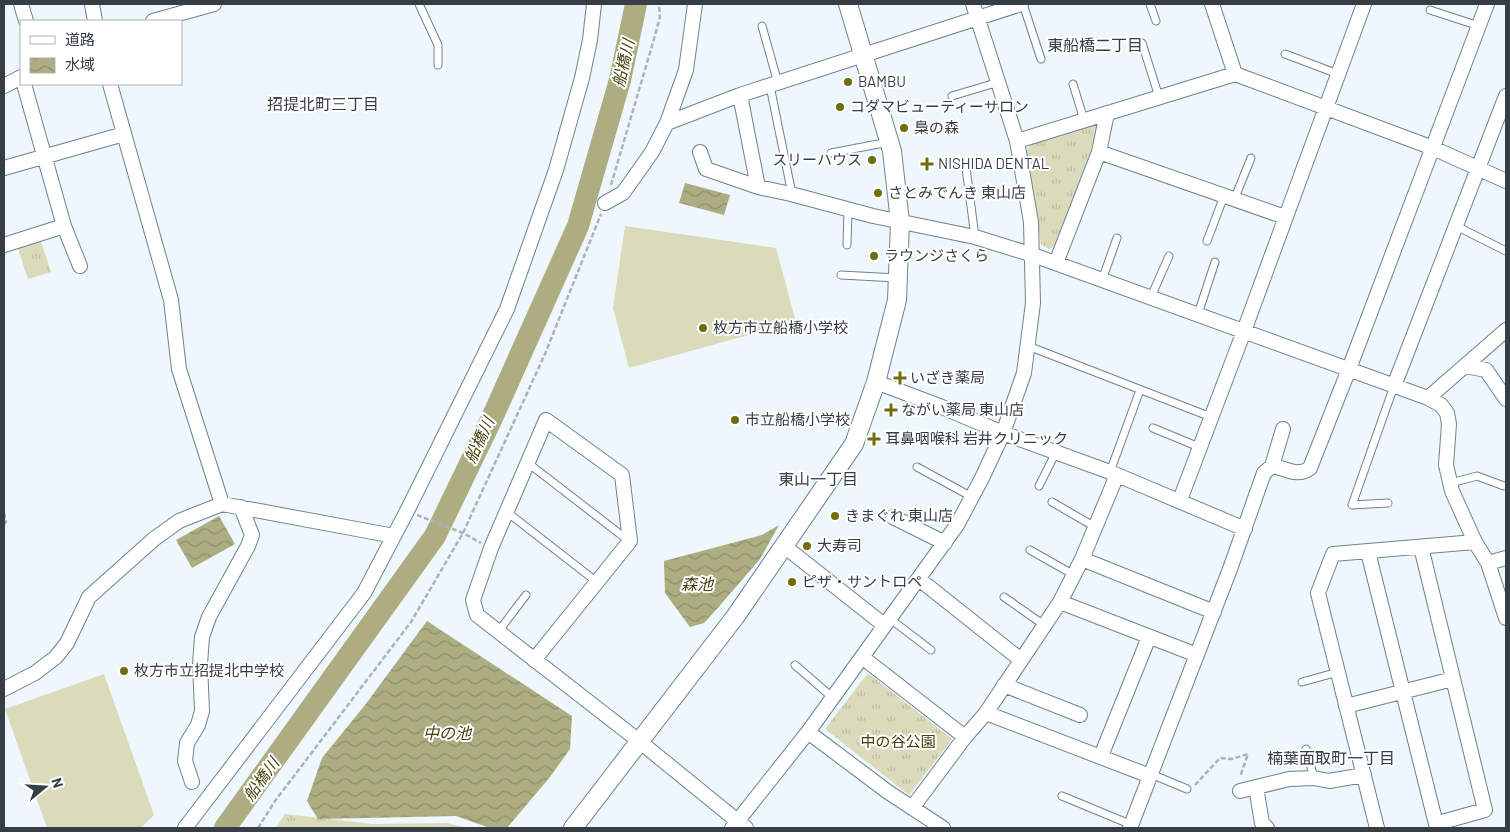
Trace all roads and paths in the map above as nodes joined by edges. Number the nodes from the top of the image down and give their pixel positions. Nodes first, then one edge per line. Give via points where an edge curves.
1 (21, 4) edge
2 (92, 4) edge
3 (214, 4) edge
4 (419, 4) edge
5 (594, 4) edge
6 (659, 4) edge
7 (695, 4) edge
8 (848, 4) edge
9 (973, 4) edge
10 (1022, 4) edge
11 (1150, 4) edge
12 (1212, 4) edge
13 (1364, 4) edge
14 (1487, 4) edge
15 (1430, 10) dead end
16 (978, 19) junction
17 (26, 20) edge
18 (95, 20) edge
19 (157, 20) edge
20 (1156, 21) dead end
21 (762, 26) dead end
22 (1479, 26) junction
23 (1142, 43) dead end
24 (1285, 54) dead end
25 (863, 55) junction
26 (1042, 59) dead end
27 (438, 65) dead end
28 (1235, 74) junction
29 (1338, 74) junction
30 (20, 78) edge
31 (999, 82) junction
32 (1073, 84) dead end
33 (24, 85) edge
34 (110, 85) edge
35 (774, 85) junction
36 (4, 86) edge
37 (740, 95) junction
38 (952, 96) dead end
39 (1506, 96) edge
40 (1159, 97) junction
41 (1326, 108) junction
42 (1107, 113) junction
43 (1084, 120) junction
44 (667, 123) junction
45 (124, 134) junction
46 (1017, 141) junction
47 (889, 142) junction
48 (1433, 148) junction
49 (700, 152) dead end
50 (1099, 152) junction
51 (831, 153) dead end
52 (45, 157) junction
53 (1251, 158) dead end
54 (4, 168) edge
55 (966, 168) dead end
56 (1479, 168) junction
57 (1506, 181) edge
58 (758, 187) junction
59 (792, 194) junction
60 (1229, 198) junction
61 (606, 203) junction
62 (848, 210) junction
63 (1285, 218) junction
64 (900, 222) junction
65 (64, 226) junction
66 (1456, 226) junction
67 (975, 238) junction
68 (1118, 238) dead end
69 (1207, 240) dead end
70 (4, 245) edge
71 (847, 245) dead end
72 (1506, 251) edge
73 (1033, 255) junction
74 (1169, 256) dead end
75 (1215, 262) dead end
76 (1056, 263) junction
77 (80, 266) dead end
78 (841, 275) dead end
79 (898, 278) junction
80 (1102, 280) junction
81 (1151, 297) junction
82 (1198, 314) junction
83 (1506, 330) edge
84 (1244, 331) junction
85 (1028, 346) junction
86 (1465, 366) junction
87 (1349, 369) junction
88 (876, 382) junction
89 (1394, 386) junction
90 (1140, 390) junction
91 (1428, 398) junction
92 (1506, 399) edge
93 (1211, 417) junction
94 (1153, 428) dead end
95 (1283, 429) dead end
96 (1003, 433) junction
97 (1199, 447) junction
98 (1056, 452) junction
99 (528, 463) junction
100 (1272, 466) junction
101 (917, 467) dead end
102 (1113, 473) junction
103 (1451, 484) junction
104 (1039, 486) dead end
105 (1504, 486) dead end
106 (972, 497) junction
107 (1180, 500) junction
108 (1052, 502) dead end
109 (1388, 503) dead end
110 (222, 504) junction
111 (241, 507) junction
112 (407, 511) junction
113 (507, 512) junction
114 (4, 513) edge
115 (893, 517) dead end
116 (4, 524) edge
117 (1095, 527) junction
118 (1245, 529) junction
119 (463, 533) junction
120 (394, 536) junction
121 (630, 541) junction
122 (1475, 542) junction
123 (945, 543) junction
124 (784, 546) junction
125 (1421, 547) junction
126 (491, 548) junction
127 (1030, 550) dead end
128 (1368, 552) junction
129 (1506, 558) edge
130 (1082, 559) junction
131 (1488, 563) junction
132 (1074, 575) junction
133 (919, 579) junction
134 (597, 582) junction
135 (526, 595) dead end
136 (1004, 598) dead end
137 (1060, 602) junction
138 (1214, 612) junction
139 (1506, 618) edge
140 (887, 622) junction
141 (1044, 625) junction
142 (498, 632) junction
143 (1149, 637) junction
144 (931, 650) dead end
145 (1197, 655) junction
146 (862, 657) junction
147 (534, 660) junction
148 (1021, 660) junction
149 (796, 666) dead end
150 (1338, 672) junction
151 (1453, 679) junction
152 (1302, 682) dead end
153 (1004, 685) junction
154 (4, 689) edge
155 (1403, 692) junction
156 (833, 698) junction
157 (1346, 706) junction
158 (986, 713) junction
159 (1080, 715) dead end
160 (808, 732) junction
161 (965, 737) junction
162 (639, 741) junction
163 (1306, 750) dead end
164 (1101, 756) junction
165 (1151, 775) junction
166 (1364, 775) junction
167 (1314, 778) junction
168 (192, 782) dead end
169 (1239, 786) joint
170 (1256, 787) junction
171 (1187, 789) joint
172 (1062, 796) dead end
173 (912, 808) junction
174 (739, 826) edge
175 (1131, 826) edge
176 (185, 828) edge
177 (258, 828) edge
178 (572, 828) edge
179 (943, 828) edge
180 (1267, 828) edge
181 (1377, 828) edge
182 (1437, 828) edge

1 - 17 street
2 - 18 street
3 - 19 street
4 - 27 lane via 438,45
5 - 112 street via 590,40 577,97 556,170 510,300
6 - 61 path via 660,17
7 - 44 street via 686,70
8 - 25 street
9 - 16 street
10 - 16 street
10 - 26 lane
11 - 20 lane
12 - 28 street
13 - 29 street
14 - 22 street
15 - 22 lane
16 - 25 street
16 - 31 street
21 - 35 lane
22 - 48 street
23 - 40 lane
24 - 29 lane
25 - 35 street
25 - 47 street
28 - 40 street
28 - 41 street
29 - 41 street
30 - 36 street
31 - 38 lane
31 - 46 street
32 - 43 lane
33 - 52 street
34 - 45 street
35 - 37 street
35 - 59 lane
37 - 44 street
37 - 58 street
39 - 56 street
40 - 42 street
41 - 48 street
41 - 63 street
42 - 43 street
42 - 50 street
43 - 46 street
44 - 61 street via 652,152 623,193
45 - 52 street
45 - 110 street via 171,300 179,368
46 - 73 street via 1031,222
47 - 51 lane
47 - 64 street
48 - 56 street
48 - 87 street
49 - 58 street via 706,169
50 - 60 street
50 - 76 street
52 - 54 street
52 - 65 street
53 - 60 lane
55 - 67 lane
56 - 57 street
56 - 66 street
58 - 59 street
59 - 62 street
60 - 63 street
60 - 69 lane
61 - 119 path via 545,354
62 - 64 street
62 - 71 lane
63 - 84 street
64 - 67 street
64 - 79 street
65 - 70 street
65 - 77 street
66 - 72 lane
66 - 89 street
67 - 73 street
68 - 80 lane
73 - 76 street
73 - 85 street via 1033,303
74 - 81 lane
75 - 82 lane
76 - 80 street
78 - 79 lane
79 - 88 street via 897,300
80 - 81 street
81 - 82 street
82 - 84 street
83 - 86 street
84 - 87 street
84 - 93 street
85 - 90 lane
85 - 96 street via 1024,373
86 - 91 street
86 - 92 street via 1486,370
87 - 89 street
87 - 100 street via 1310,468 1298,474
88 - 96 street
88 - 124 street via 854,444
89 - 91 street
89 - 109 lane via 1352,505
90 - 93 lane
90 - 102 lane
91 - 103 street via 1441,405 1449,424 1446,466
93 - 97 street
94 - 97 lane
95 - 100 street
96 - 98 street
96 - 106 street
97 - 107 street
98 - 102 street
98 - 104 lane
99 - 113 street
99 - 121 lane
99 - 121 street via 546,420 622,475
100 - 118 street via 1264,472
101 - 106 lane
102 - 107 street
102 - 117 street
103 - 105 lane via 1478,476
103 - 122 street
106 - 123 street
107 - 118 street
108 - 117 lane
110 - 111 street
110 - 154 street via 179,521 154,539 89,597 67,643 56,657 35,673
111 - 120 street
111 - 168 street via 252,535 209,617 202,637 202,711 187,743 184,761
112 - 119 path
112 - 120 street
113 - 126 street
113 - 134 lane
114 - 116 path
115 - 123 street
117 - 130 street
118 - 138 street
119 - 126 path
119 - 177 path via 411,622
120 - 176 street via 364,593
121 - 134 street
122 - 125 street
122 - 131 street
123 - 133 street
124 - 140 street
124 - 162 street via 735,617
125 - 128 street
125 - 151 street
126 - 142 street via 473,600 477,615
127 - 132 lane
128 - 150 street via 1333,554 1318,593
128 - 155 street
129 - 131 street
130 - 132 street
130 - 138 street
131 - 139 street
132 - 137 street
133 - 140 street
133 - 148 street
134 - 147 street
135 - 142 lane
136 - 141 lane
137 - 141 street
137 - 143 street
138 - 145 street
140 - 144 lane
140 - 146 street
141 - 148 street
142 - 147 street
143 - 145 street
143 - 164 street
145 - 165 street
146 - 156 street
146 - 161 street
147 - 162 street
148 - 153 street
149 - 156 lane
150 - 152 lane
150 - 157 street
151 - 155 street
151 - 182 street via 1486,810 1442,822
153 - 158 street
153 - 159 street
155 - 157 street
155 - 182 street
156 - 160 street
157 - 166 street
158 - 161 street
158 - 164 street
160 - 173 street
160 - 174 street
161 - 173 street
162 - 174 street
162 - 178 street
163 - 167 lane
164 - 165 street
165 - 171 lane
165 - 175 street
166 - 167 street via 1329,781
166 - 181 street
167 - 170 street via 1288,779
169 - 170 street
169 - 171 path via 1248,754 1232,759 1220,758 1193,787
170 - 180 street via 1262,823
172 - 175 lane
173 - 179 street

